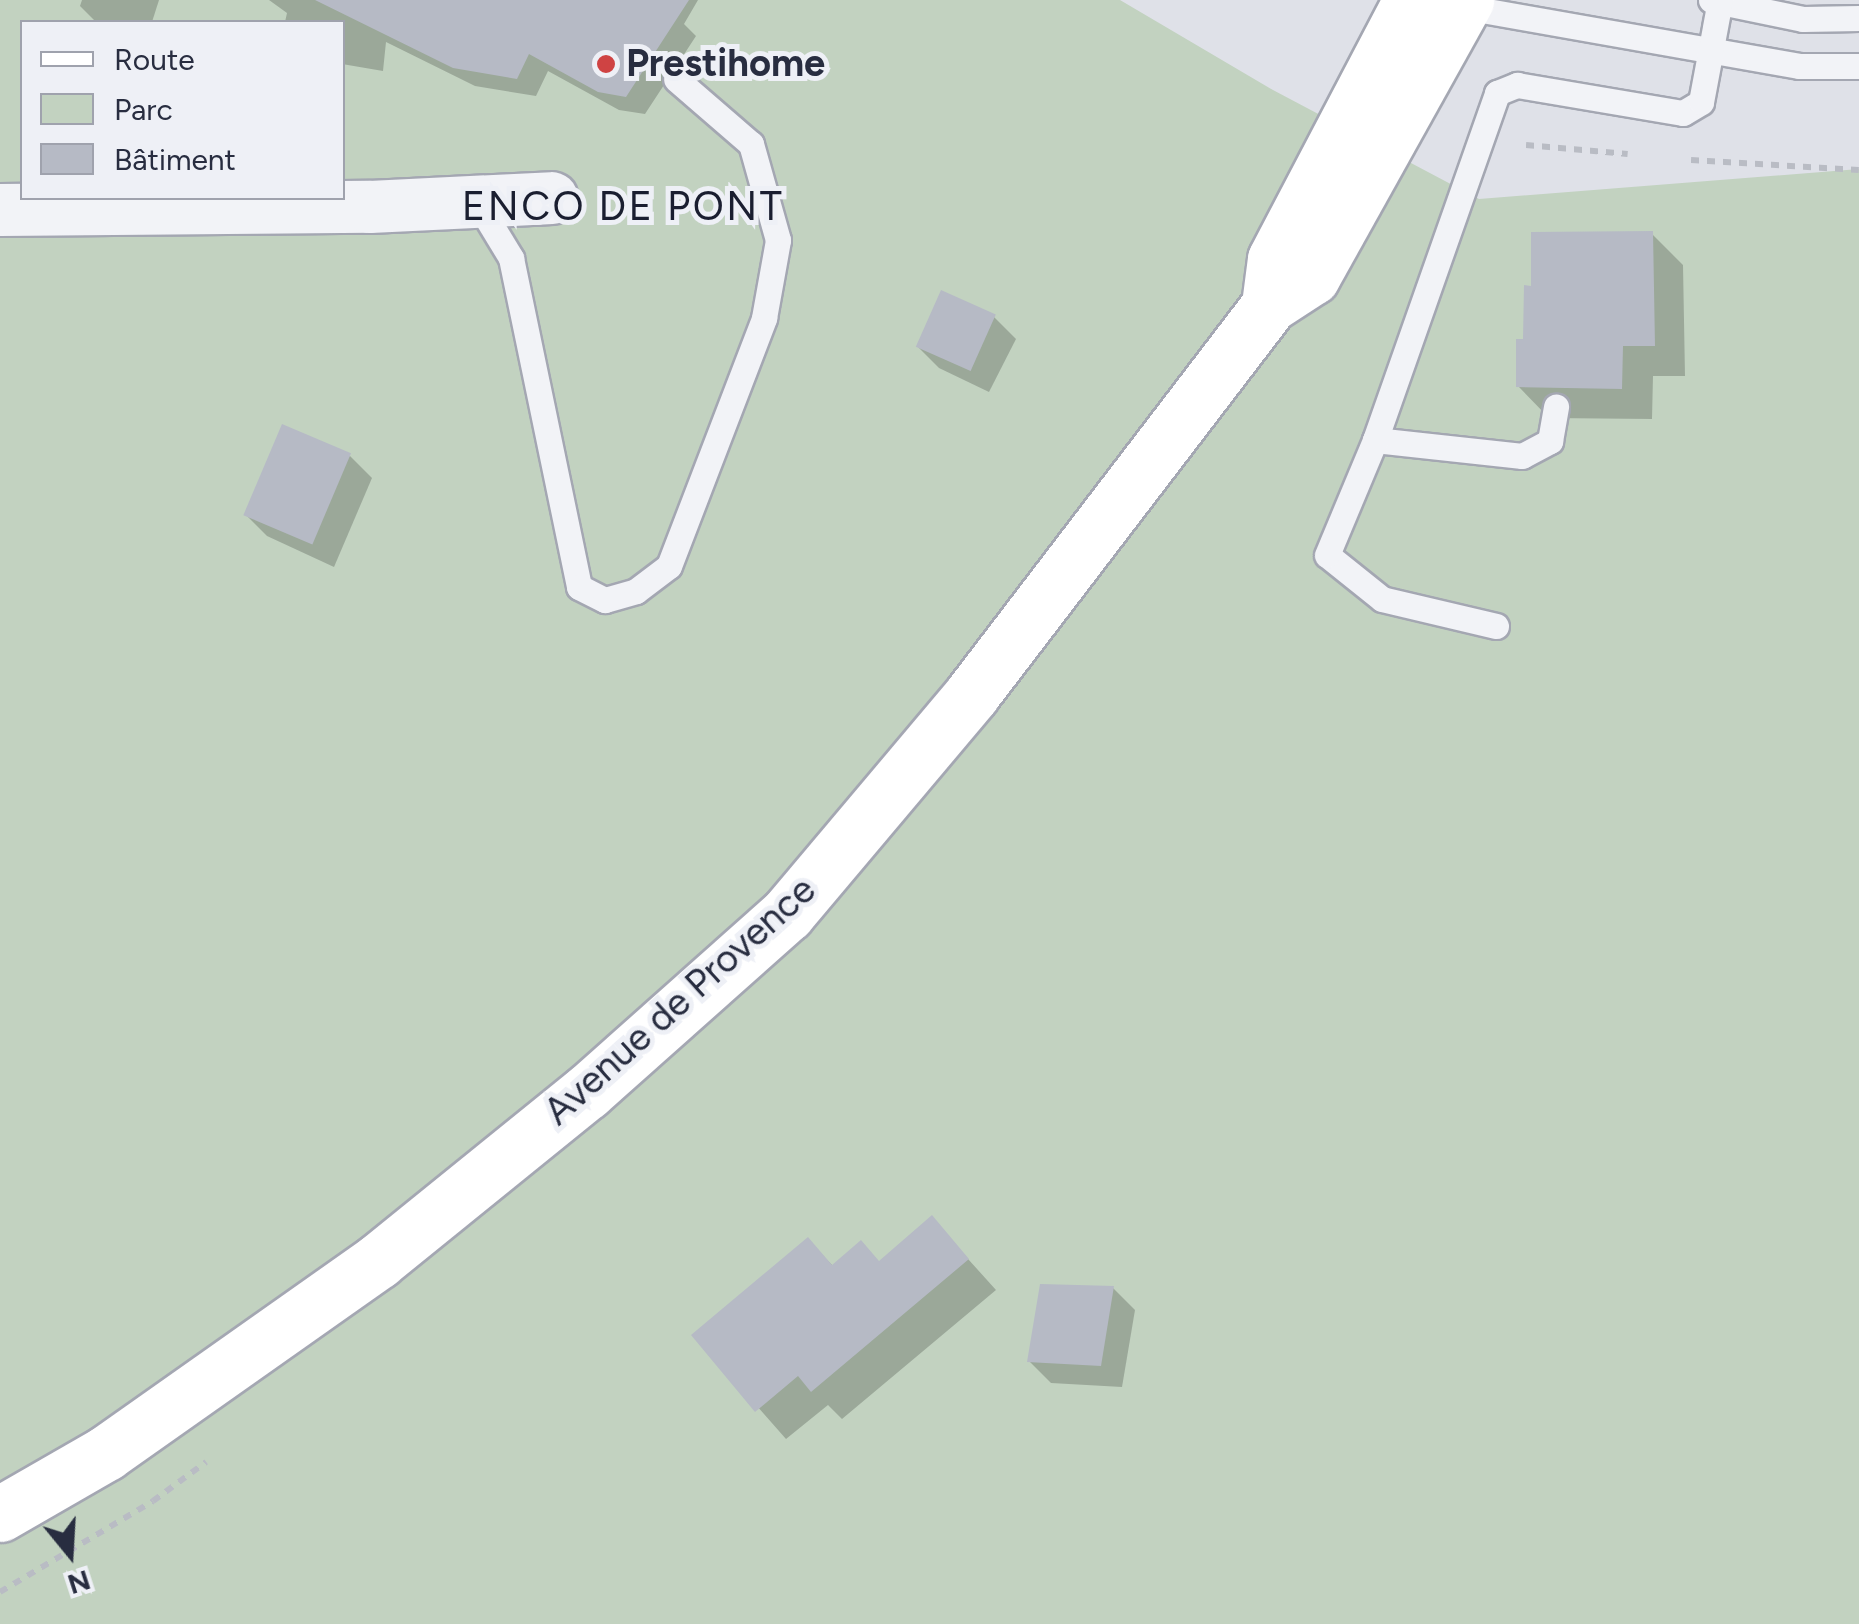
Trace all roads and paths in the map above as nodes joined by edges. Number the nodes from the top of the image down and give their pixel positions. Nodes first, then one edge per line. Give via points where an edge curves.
1 (1717, 1) edge
2 (1446, 2) edge
3 (1859, 18) edge
4 (1710, 51) junction
5 (1859, 66) edge
6 (676, 79) dead end
7 (552, 198) dead end
8 (478, 202) junction
9 (0, 210) edge
10 (1556, 407) dead end
11 (1376, 440) junction
12 (1496, 626) dead end
13 (0, 1514) edge

1 - 3 lane via 1802,19
1 - 4 lane
2 - 4 lane
2 - 13 main road, Avenue de Provence via 1312,277 1269,306 972,694 786,914 586,1092 378,1260 106,1453
4 - 5 lane via 1799,66
4 - 11 lane via 1702,102 1683,112 1518,85 1498,93
6 - 8 lane via 751,144 778,240 764,318 670,566 636,591 605,600 578,587 511,258
7 - 8 street
8 - 9 street
10 - 11 lane via 1550,441 1522,456
11 - 12 lane via 1326,555 1382,598

